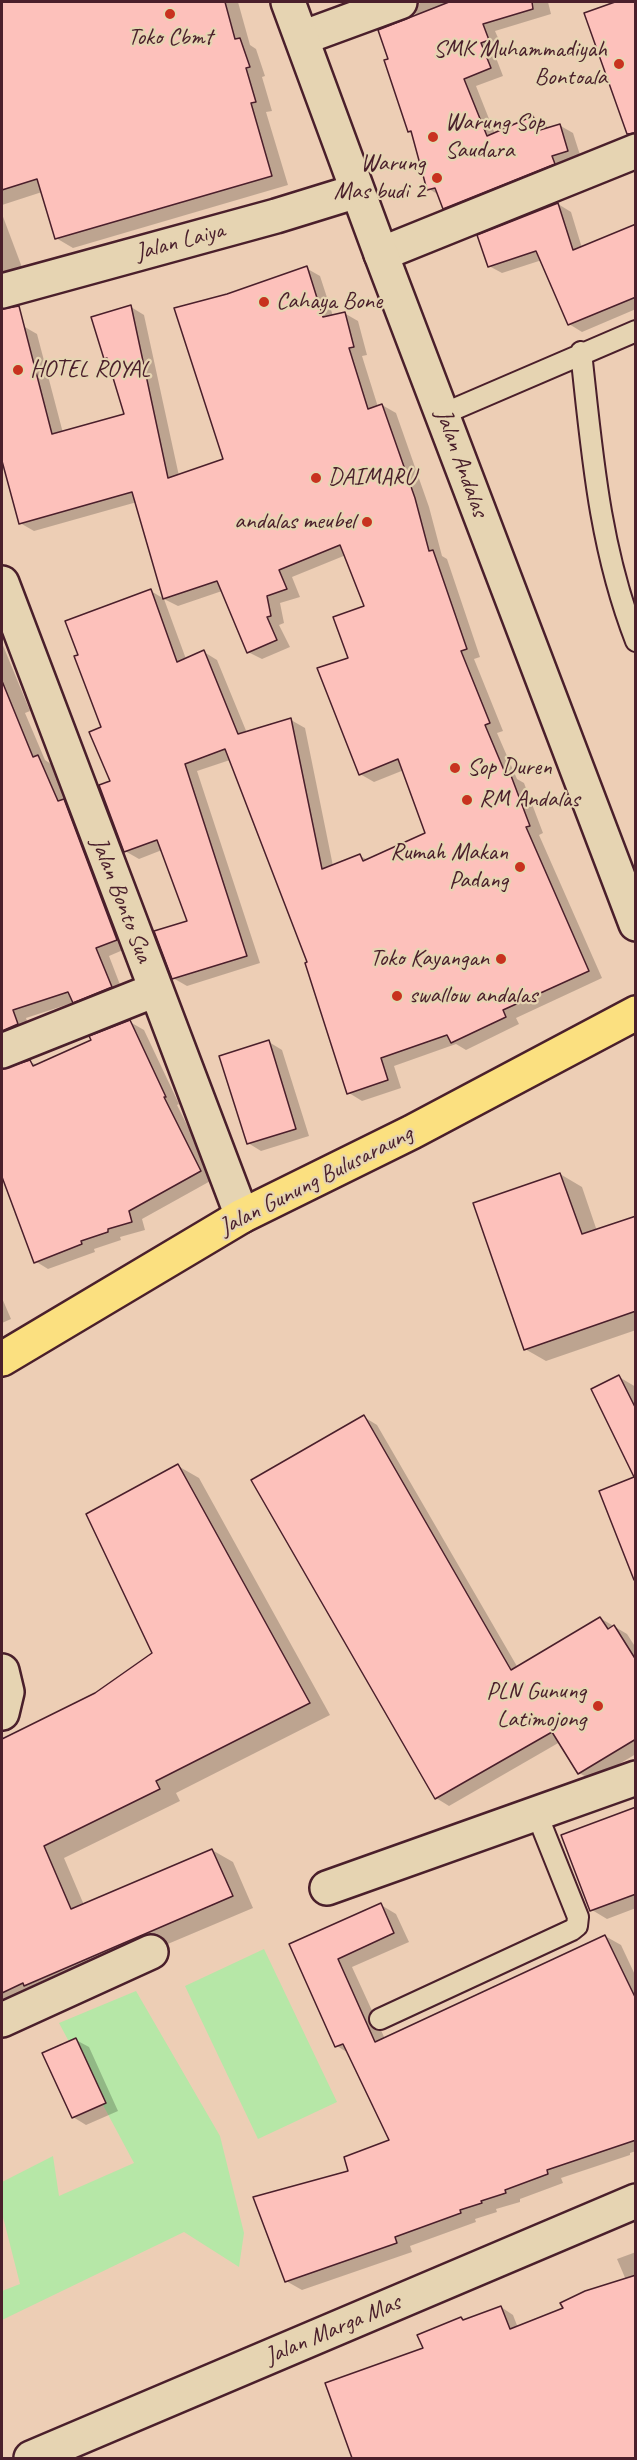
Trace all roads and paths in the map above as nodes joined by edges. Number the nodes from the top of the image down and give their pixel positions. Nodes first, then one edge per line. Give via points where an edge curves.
1 (288, 2) edge
2 (400, 2) edge
3 (302, 38) junction
4 (636, 151) edge
5 (357, 191) junction
6 (381, 254) junction
7 (2, 291) edge
8 (636, 330) edge
9 (581, 352) junction
10 (443, 414) junction
11 (2, 583) edge
12 (636, 641) edge
13 (636, 924) edge
14 (155, 990) junction
15 (636, 1013) edge
16 (2, 1051) edge
17 (242, 1216) junction
18 (2, 1359) edge
19 (2, 1671) edge
20 (2, 1713) edge
21 (636, 1778) edge
22 (536, 1812) junction
23 (327, 1888) dead end
24 (151, 1952) dead end
25 (380, 2019) dead end
26 (2, 2020) edge
27 (636, 2201) edge
28 (31, 2458) edge

1 - 3 street, Jalan Andalas
2 - 3 street
3 - 5 street, Jalan Andalas
4 - 6 street
5 - 6 street, Jalan Andalas
5 - 7 street, Jalan Laiya
6 - 10 street, Jalan Andalas
8 - 9 lane
9 - 10 lane
9 - 12 lane via 597,498 620,599
10 - 13 street, Jalan Andalas
11 - 14 street, Jalan Bonto Sua
14 - 16 street
14 - 17 street, Jalan Bonto Sua
15 - 17 highway, Jalan Gunung Bulusaraung via 412,1132
17 - 18 highway, Jalan Gunung Bulusaraung
19 - 20 street via 7,1692
21 - 22 street
22 - 23 street
22 - 25 lane via 578,1917 577,1926
24 - 26 street
27 - 28 street, Jalan Marga Mas

